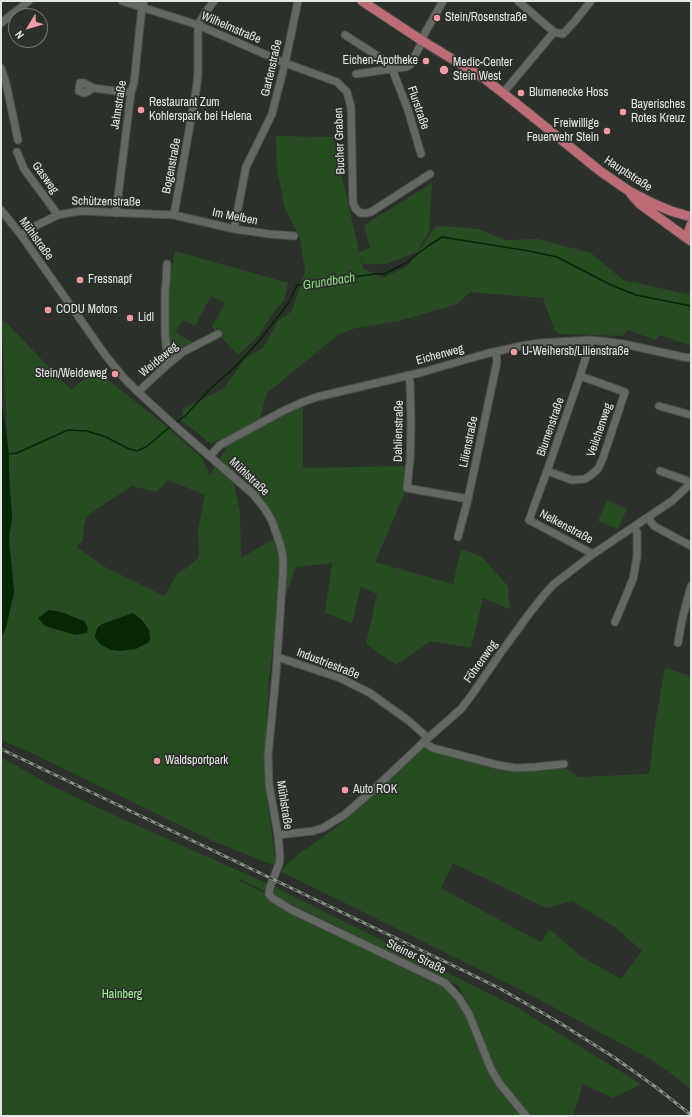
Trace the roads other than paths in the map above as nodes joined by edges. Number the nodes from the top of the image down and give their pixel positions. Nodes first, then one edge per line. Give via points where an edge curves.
1 (28, 1) edge
2 (122, 1) edge
3 (214, 1) edge
4 (298, 1) edge
5 (362, 1) edge
6 (442, 1) edge
7 (520, 1) edge
8 (591, 1) edge
9 (143, 4) edge
10 (1, 22) edge
11 (198, 25) junction
12 (554, 32) junction
13 (345, 35) dead end
14 (421, 40) junction
15 (285, 63) junction
16 (1, 68) edge
17 (393, 70) junction
18 (356, 74) dead end
19 (93, 88) dead end
20 (131, 93) junction
21 (503, 93) junction
22 (18, 140) dead end
23 (17, 152) dead end
24 (421, 154) dead end
25 (430, 174) dead end
26 (629, 191) junction
27 (1, 210) edge
28 (116, 213) junction
29 (58, 215) junction
30 (174, 215) junction
31 (691, 217) edge
32 (691, 225) edge
33 (234, 229) junction
34 (21, 235) junction
35 (294, 236) dead end
36 (691, 236) edge
37 (691, 241) edge
38 (167, 264) dead end
39 (218, 334) dead end
40 (591, 340) junction
41 (496, 352) junction
42 (691, 358) edge
43 (168, 364) junction
44 (408, 375) junction
45 (580, 376) junction
46 (138, 392) junction
47 (660, 406) dead end
48 (691, 415) edge
49 (210, 456) junction
50 (547, 471) junction
51 (660, 471) dead end
52 (691, 482) edge
53 (468, 499) junction
54 (648, 518) junction
55 (529, 520) joint
56 (634, 527) junction
57 (458, 537) dead end
58 (691, 546) edge
59 (593, 554) junction
60 (691, 586) edge
61 (616, 622) dead end
62 (678, 643) dead end
63 (277, 657) junction
64 (425, 740) junction
65 (564, 764) dead end
66 (278, 835) junction
67 (280, 862) joint
68 (526, 1116) edge

1 - 10 street
2 - 9 street, Wilhelmstraße
3 - 11 street
4 - 15 street, Gartenstraße
5 - 14 main road, Hauptstraße
6 - 14 street
7 - 12 street
8 - 12 street via 563,34
9 - 11 street, Wilhelmstraße
9 - 20 street, Jahnstraße
11 - 15 street, Wilhelmstraße
11 - 30 street, Bogenstraße via 196,91
12 - 21 street
13 - 17 street via 390,64
14 - 17 street via 410,65
14 - 21 main road, Hauptstraße
15 - 25 street, Bucher Graben via 337,82 347,92 351,107 353,202 357,211 363,214 371,212
15 - 33 street, Gartenstraße via 272,114 246,167
16 - 22 street
17 - 18 street
17 - 24 street, Flurstraße
19 - 20 street
20 - 28 street, Jahnstraße
21 - 26 main road, Hauptstraße via 600,171
23 - 29 street, Gasweg via 24,169
26 - 31 main road, Hauptstraße via 671,211
26 - 37 main road via 640,204
27 - 34 street, Mühlstraße
28 - 29 street, Schützenstraße via 80,210
28 - 30 street, Schützenstraße
29 - 34 street, Schützenstraße
30 - 33 street, Im Melben
32 - 36 main road
33 - 35 street, Im Melben
34 - 46 street, Mühlstraße via 106,356
38 - 43 street via 165,318
39 - 43 street, Weideweg via 183,352
40 - 41 street, Eichenweg via 540,343
40 - 42 street, Eichenweg
40 - 45 street, Blumenstraße
41 - 44 street, Eichenweg
41 - 53 street, Lilienstraße via 497,362
43 - 46 street, Weideweg
44 - 49 street, Eichenweg via 303,402 220,445
44 - 53 street, Dahlienstraße via 408,488
45 - 50 street, Blumenstraße
45 - 50 street, Veilchenweg via 625,392 603,458 598,469 585,478 572,480
46 - 49 street, Mühlstraße
47 - 48 street
49 - 63 street, Mühlstraße via 266,508 280,544 283,571
50 - 55 street, Blumenstraße
51 - 52 street
52 - 54 street, Föhrenweg via 677,497
53 - 57 street, Lilienstraße
54 - 56 street, Föhrenweg
54 - 58 street via 654,526
55 - 59 street, Nelkenstraße
56 - 59 street, Föhrenweg
56 - 61 street via 637,532 636,568
59 - 64 street, Föhrenweg via 554,584 544,595 471,696
60 - 62 street
63 - 64 street, Industriestraße via 340,678 370,693 409,721
63 - 66 street, Mühlstraße via 268,756 269,784
64 - 65 street, Industriestraße via 433,748 498,765 516,768
64 - 66 street, Föhrenweg via 371,792 331,824 312,831
66 - 67 street, Mühlstraße
67 - 68 street, Steiner Straße via 270,887 270,894 274,900 445,983 469,1014 491,1069 500,1084

